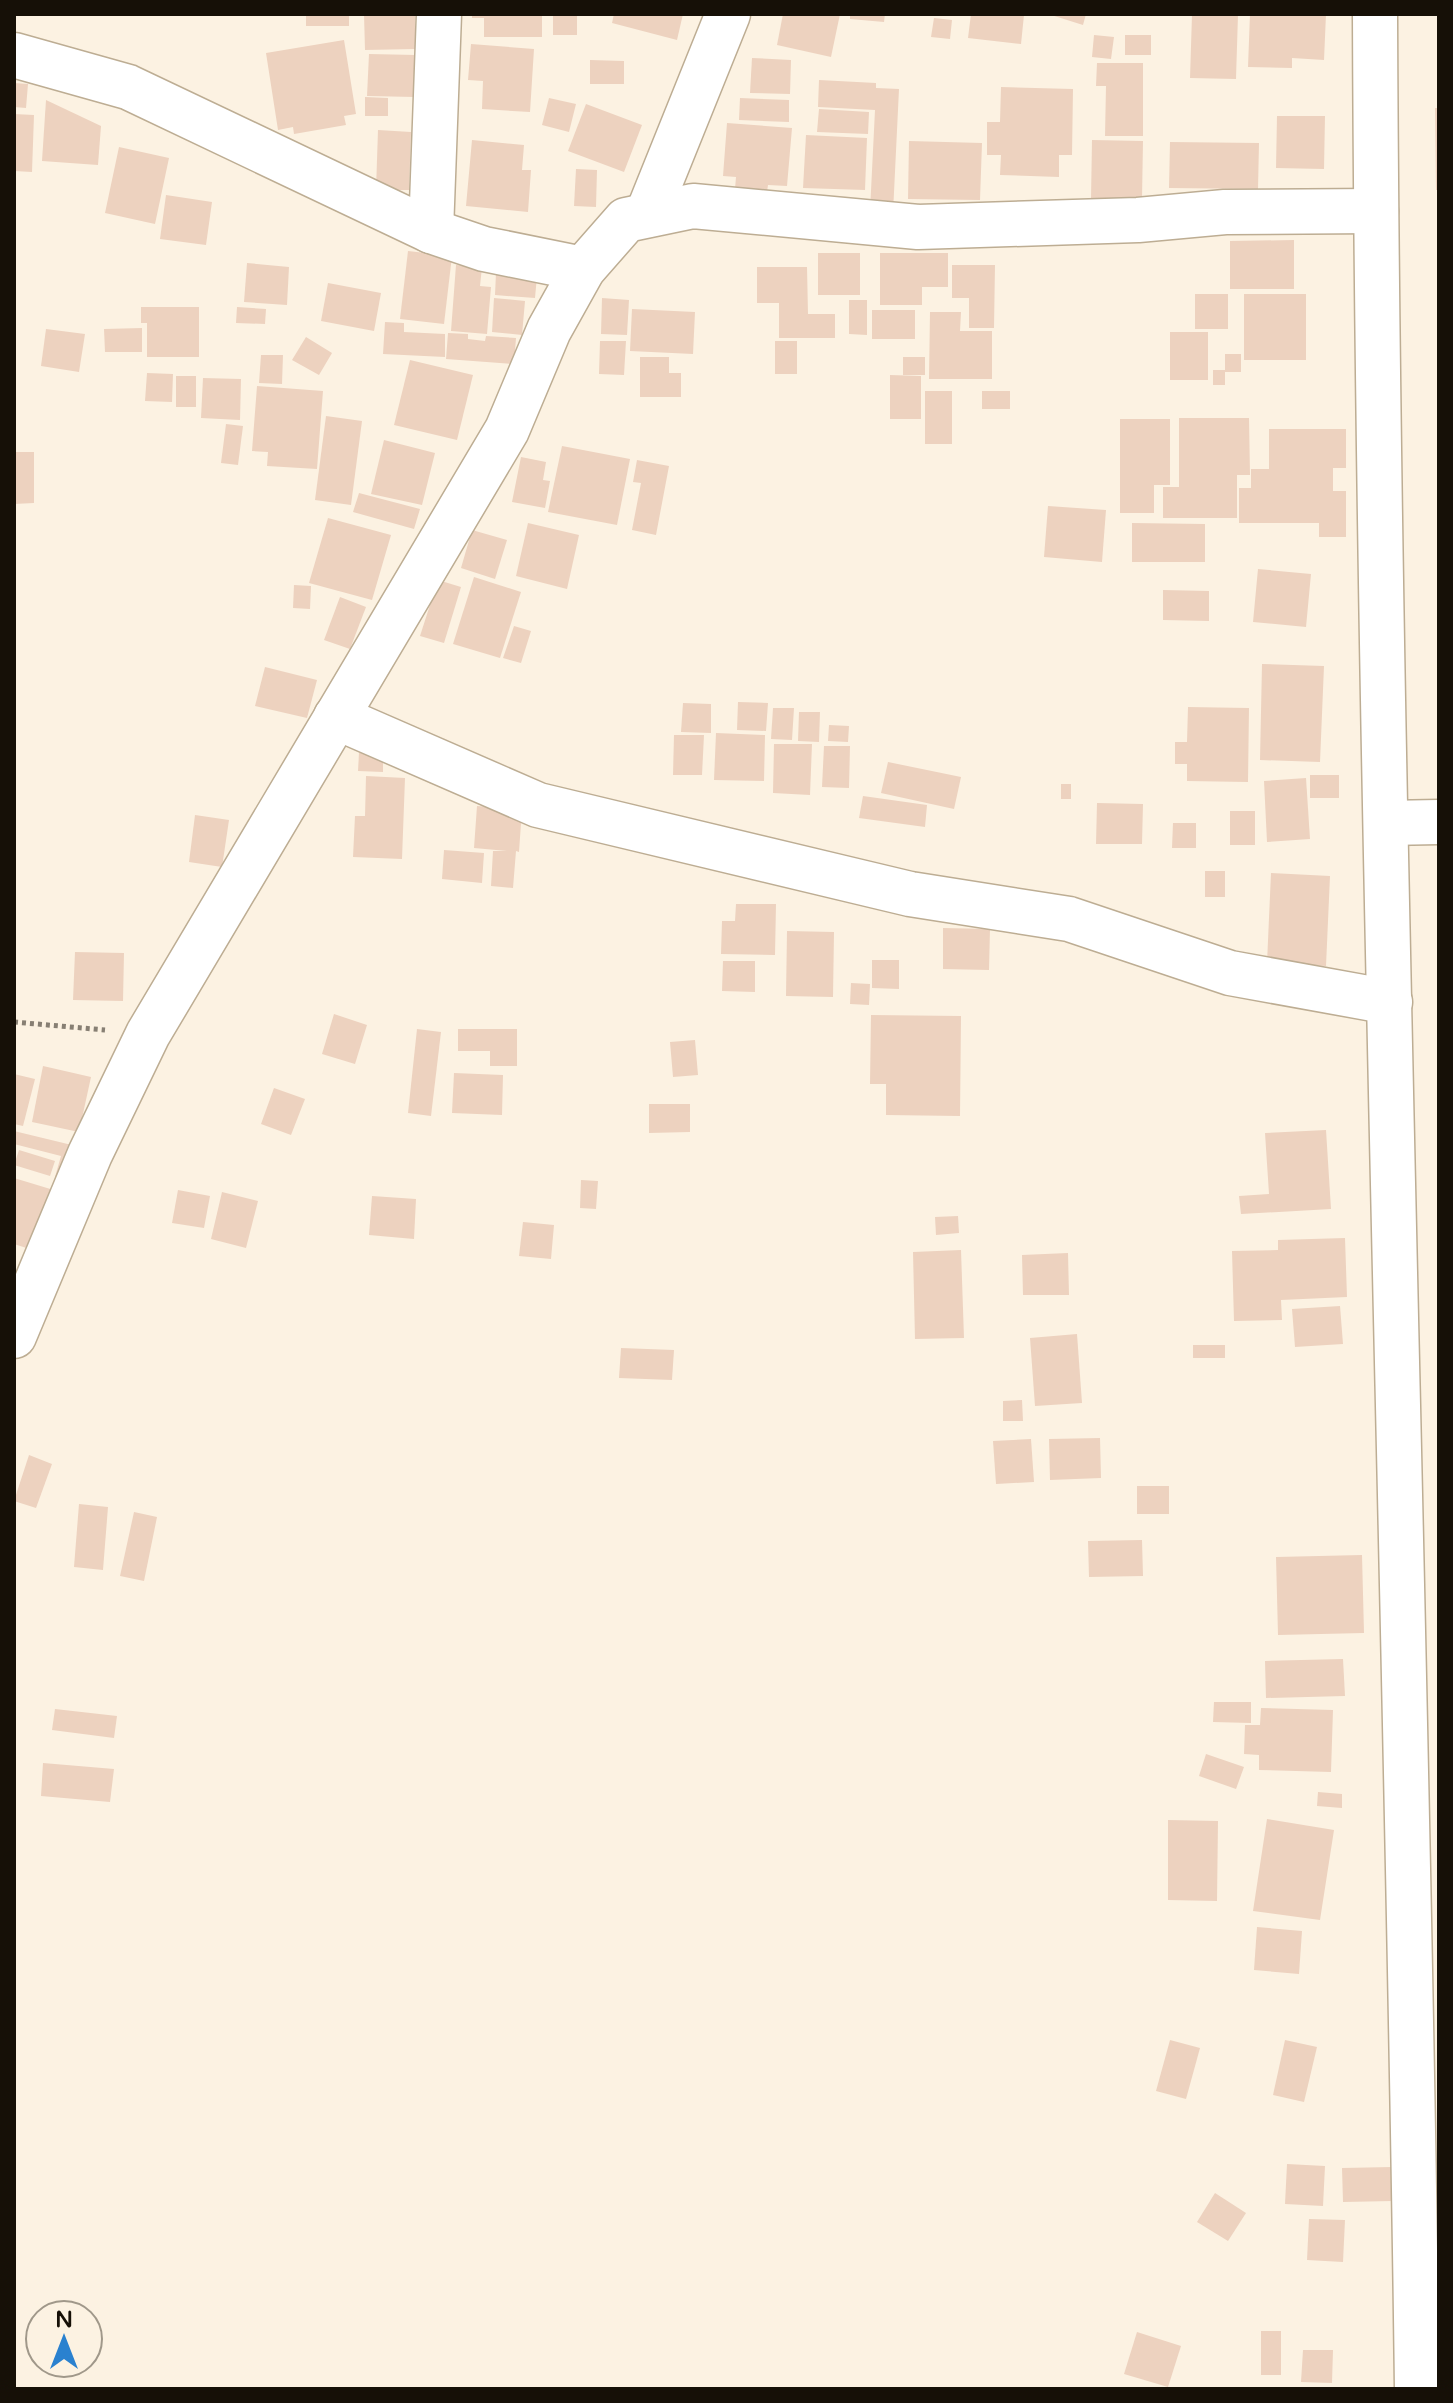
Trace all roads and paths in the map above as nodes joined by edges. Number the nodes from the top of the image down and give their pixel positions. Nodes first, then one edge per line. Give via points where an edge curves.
1 (439, 14) edge
2 (728, 14) edge
3 (1375, 14) edge
4 (14, 55) edge
5 (1376, 211) junction
6 (647, 215) junction
7 (431, 231) junction
8 (583, 269) junction
9 (336, 717) junction
10 (1439, 822) edge
11 (1386, 823) junction
12 (1390, 1002) junction
13 (14, 1022) edge
14 (148, 1034) junction
15 (14, 1336) edge
16 (1428, 2302) edge
17 (1417, 2389) edge

1 - 7 street
2 - 6 street
3 - 5 street
4 - 7 street via 128,87
5 - 6 street via 1225,212 918,227 693,206
5 - 11 street
6 - 8 street via 626,220
7 - 8 street via 484,249
8 - 9 street via 549,330 507,430
9 - 12 street via 538,805 910,894 1069,919 1230,973
9 - 14 street
10 - 11 street
11 - 12 street
12 - 16 street
13 - 14 path
14 - 15 street via 90,1154
16 - 17 street

